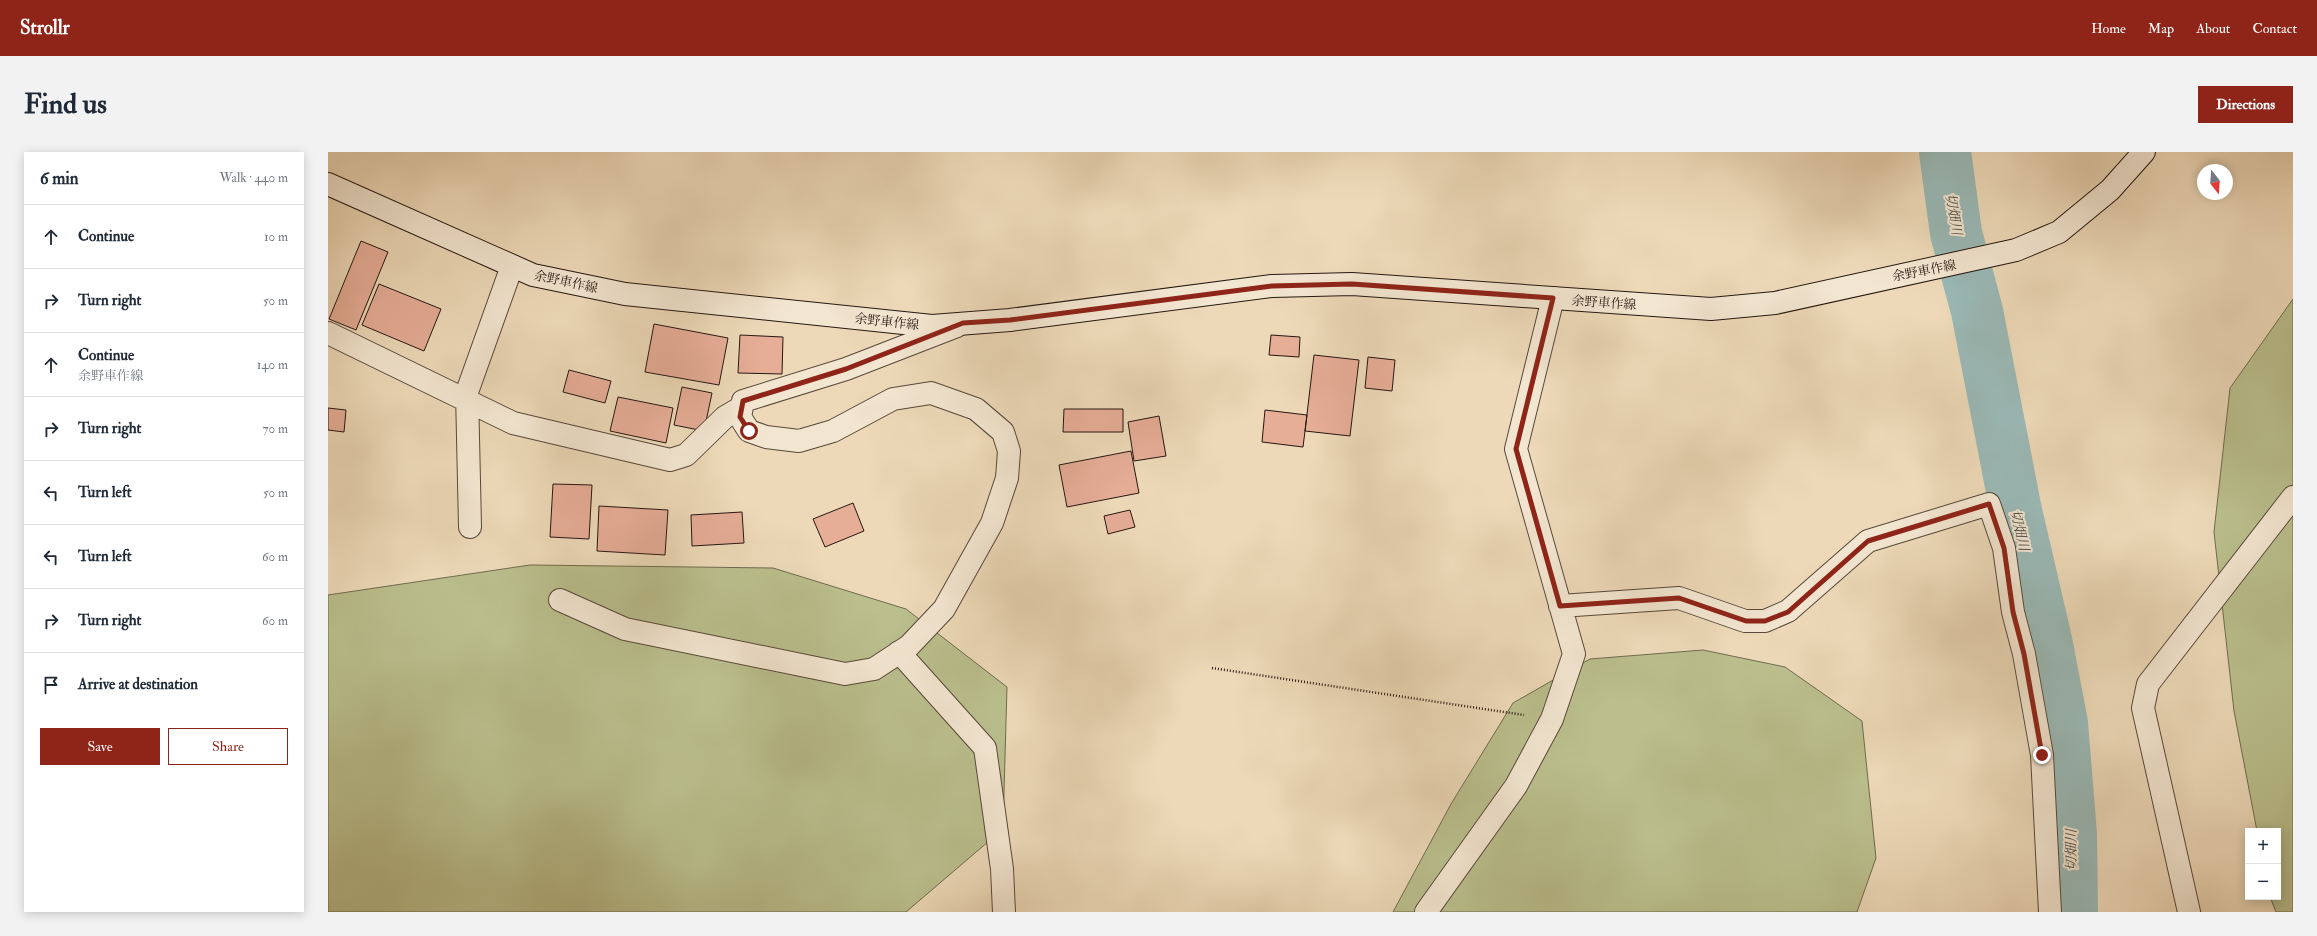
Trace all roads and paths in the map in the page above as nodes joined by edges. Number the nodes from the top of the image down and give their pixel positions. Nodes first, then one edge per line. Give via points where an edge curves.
1 (2144, 152) edge
2 (328, 184) edge
3 (512, 266) junction
4 (1553, 298) junction
5 (963, 323) junction
6 (328, 333) edge
7 (467, 402) junction
8 (742, 407) junction
9 (2293, 497) edge
10 (470, 527) dead end
11 (560, 600) dead end
12 (1560, 606) junction
13 (899, 652) junction
14 (1212, 668) dead end
15 (1552, 720) junction
16 (1004, 912) edge
17 (1426, 912) edge
18 (2050, 912) edge
19 (2189, 912) edge

1 - 4 street, 余野車作線 via 2110,190 2059,232 2016,250 1775,303 1711,309
2 - 3 street, 余野車作線
3 - 5 street, 余野車作線 via 533,275 625,294 932,326
3 - 7 street via 467,392
4 - 5 street, 余野車作線 via 1352,284 1272,286 1010,320
4 - 12 street via 1516,449
5 - 8 street via 846,369 743,401
6 - 7 street
7 - 8 street via 513,423 670,460 686,455 725,418
7 - 10 street
8 - 13 street via 740,417 749,431 766,437 799,441 832,431 893,399 931,393 976,409 1003,432 1009,451 1007,478 992,522 944,609 909,646
9 - 19 street via 2148,684 2142,708
11 - 13 street via 625,629 844,674 874,669
12 - 15 street via 1574,654
12 - 18 street via 1679,598 1746,621 1765,621 1788,612 1868,541 1989,504 2004,548 2013,612 2024,654 2042,755
13 - 16 street via 985,748 1002,869
14 - 15 path
15 - 17 street via 1516,786

